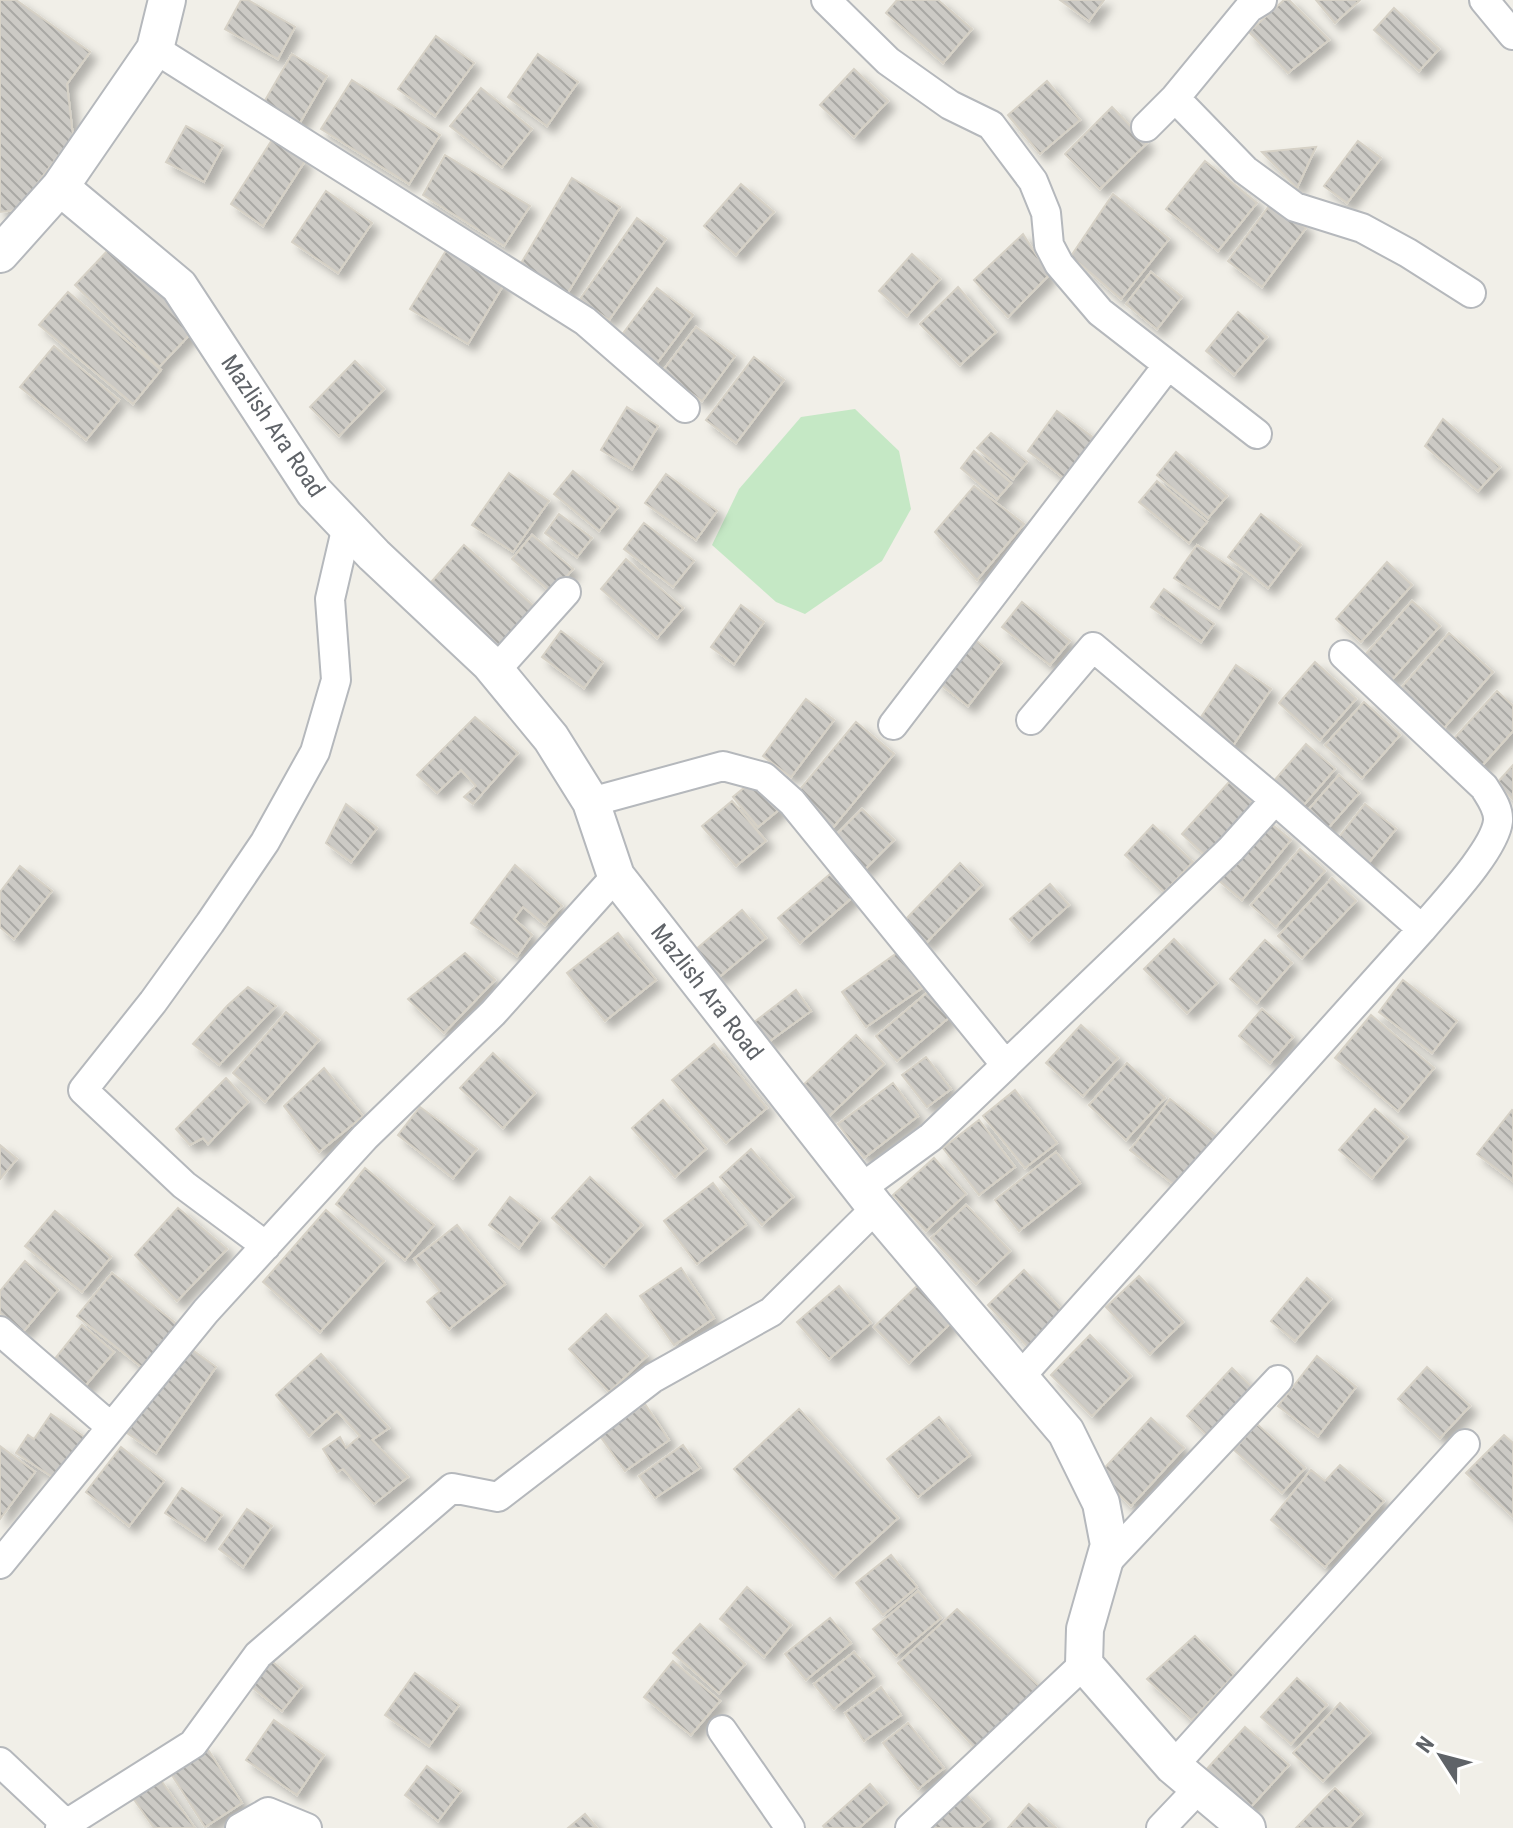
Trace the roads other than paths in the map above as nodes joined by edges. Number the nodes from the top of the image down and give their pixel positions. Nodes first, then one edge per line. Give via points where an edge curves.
1 (167, 0) edge
2 (826, 0) edge
3 (1484, 0) edge
4 (1249, 3) edge
5 (1513, 35) edge
6 (155, 49) junction
7 (1175, 98) junction
8 (1146, 127) dead end
9 (60, 187) junction
10 (0, 254) edge
11 (1471, 293) dead end
12 (1168, 365) junction
13 (685, 408) dead end
14 (1257, 434) dead end
15 (347, 526) junction
16 (566, 592) dead end
17 (1344, 655) dead end
18 (495, 671) junction
19 (1031, 720) dead end
20 (893, 725) dead end
21 (1275, 800) junction
22 (591, 802) junction
23 (616, 876) junction
24 (1422, 929) junction
25 (1005, 1064) junction
26 (868, 1198) junction
27 (266, 1246) junction
28 (0, 1331) edge
29 (1020, 1377) junction
30 (1278, 1380) dead end
31 (111, 1427) junction
32 (1465, 1444) dead end
33 (0, 1564) edge
34 (1103, 1566) junction
35 (1084, 1664) junction
36 (722, 1730) dead end
37 (0, 1762) edge
38 (1186, 1777) junction
39 (63, 1826) edge
40 (240, 1828) edge
41 (307, 1828) edge
42 (790, 1828) edge
43 (910, 1828) edge
44 (1161, 1828) edge
45 (1247, 1828) edge

1 - 6 street
2 - 12 street via 888,61 950,105 991,125 1033,181 1059,264 1100,312
3 - 5 street
4 - 7 street
6 - 9 street
6 - 13 street via 585,321
7 - 8 street
7 - 11 street via 1245,170 1295,207 1362,228
9 - 10 street
9 - 15 street, Mazlish Ara Road via 179,286 314,492
12 - 14 street
12 - 20 street
15 - 18 street, Mazlish Ara Road
15 - 27 street via 330,599 336,680 315,752 226,900 83,1090 184,1185
16 - 18 street
17 - 24 street via 1484,787 1496,810 1495,831 1482,856
18 - 22 street, Mazlish Ara Road via 551,738
19 - 21 street via 1093,647
21 - 24 street
21 - 25 street via 1231,849
22 - 23 street, Mazlish Ara Road
22 - 25 street via 723,766 764,777 792,802
23 - 26 street, Mazlish Ara Road
23 - 27 street via 493,1013 365,1137
24 - 29 street
25 - 26 street
26 - 29 street, Mazlish Ara Road
26 - 39 street via 771,1312 653,1378 498,1497 452,1488 258,1655 193,1744
27 - 31 street
28 - 31 street
29 - 34 street, Mazlish Ara Road via 1066,1432 1101,1503 1109,1545
30 - 34 street
31 - 33 street
32 - 38 street
34 - 35 street, Mazlish Ara Road via 1085,1629
35 - 38 street
35 - 43 street
36 - 42 street
37 - 39 street
38 - 44 street
38 - 45 street
40 - 41 street via 268,1812

